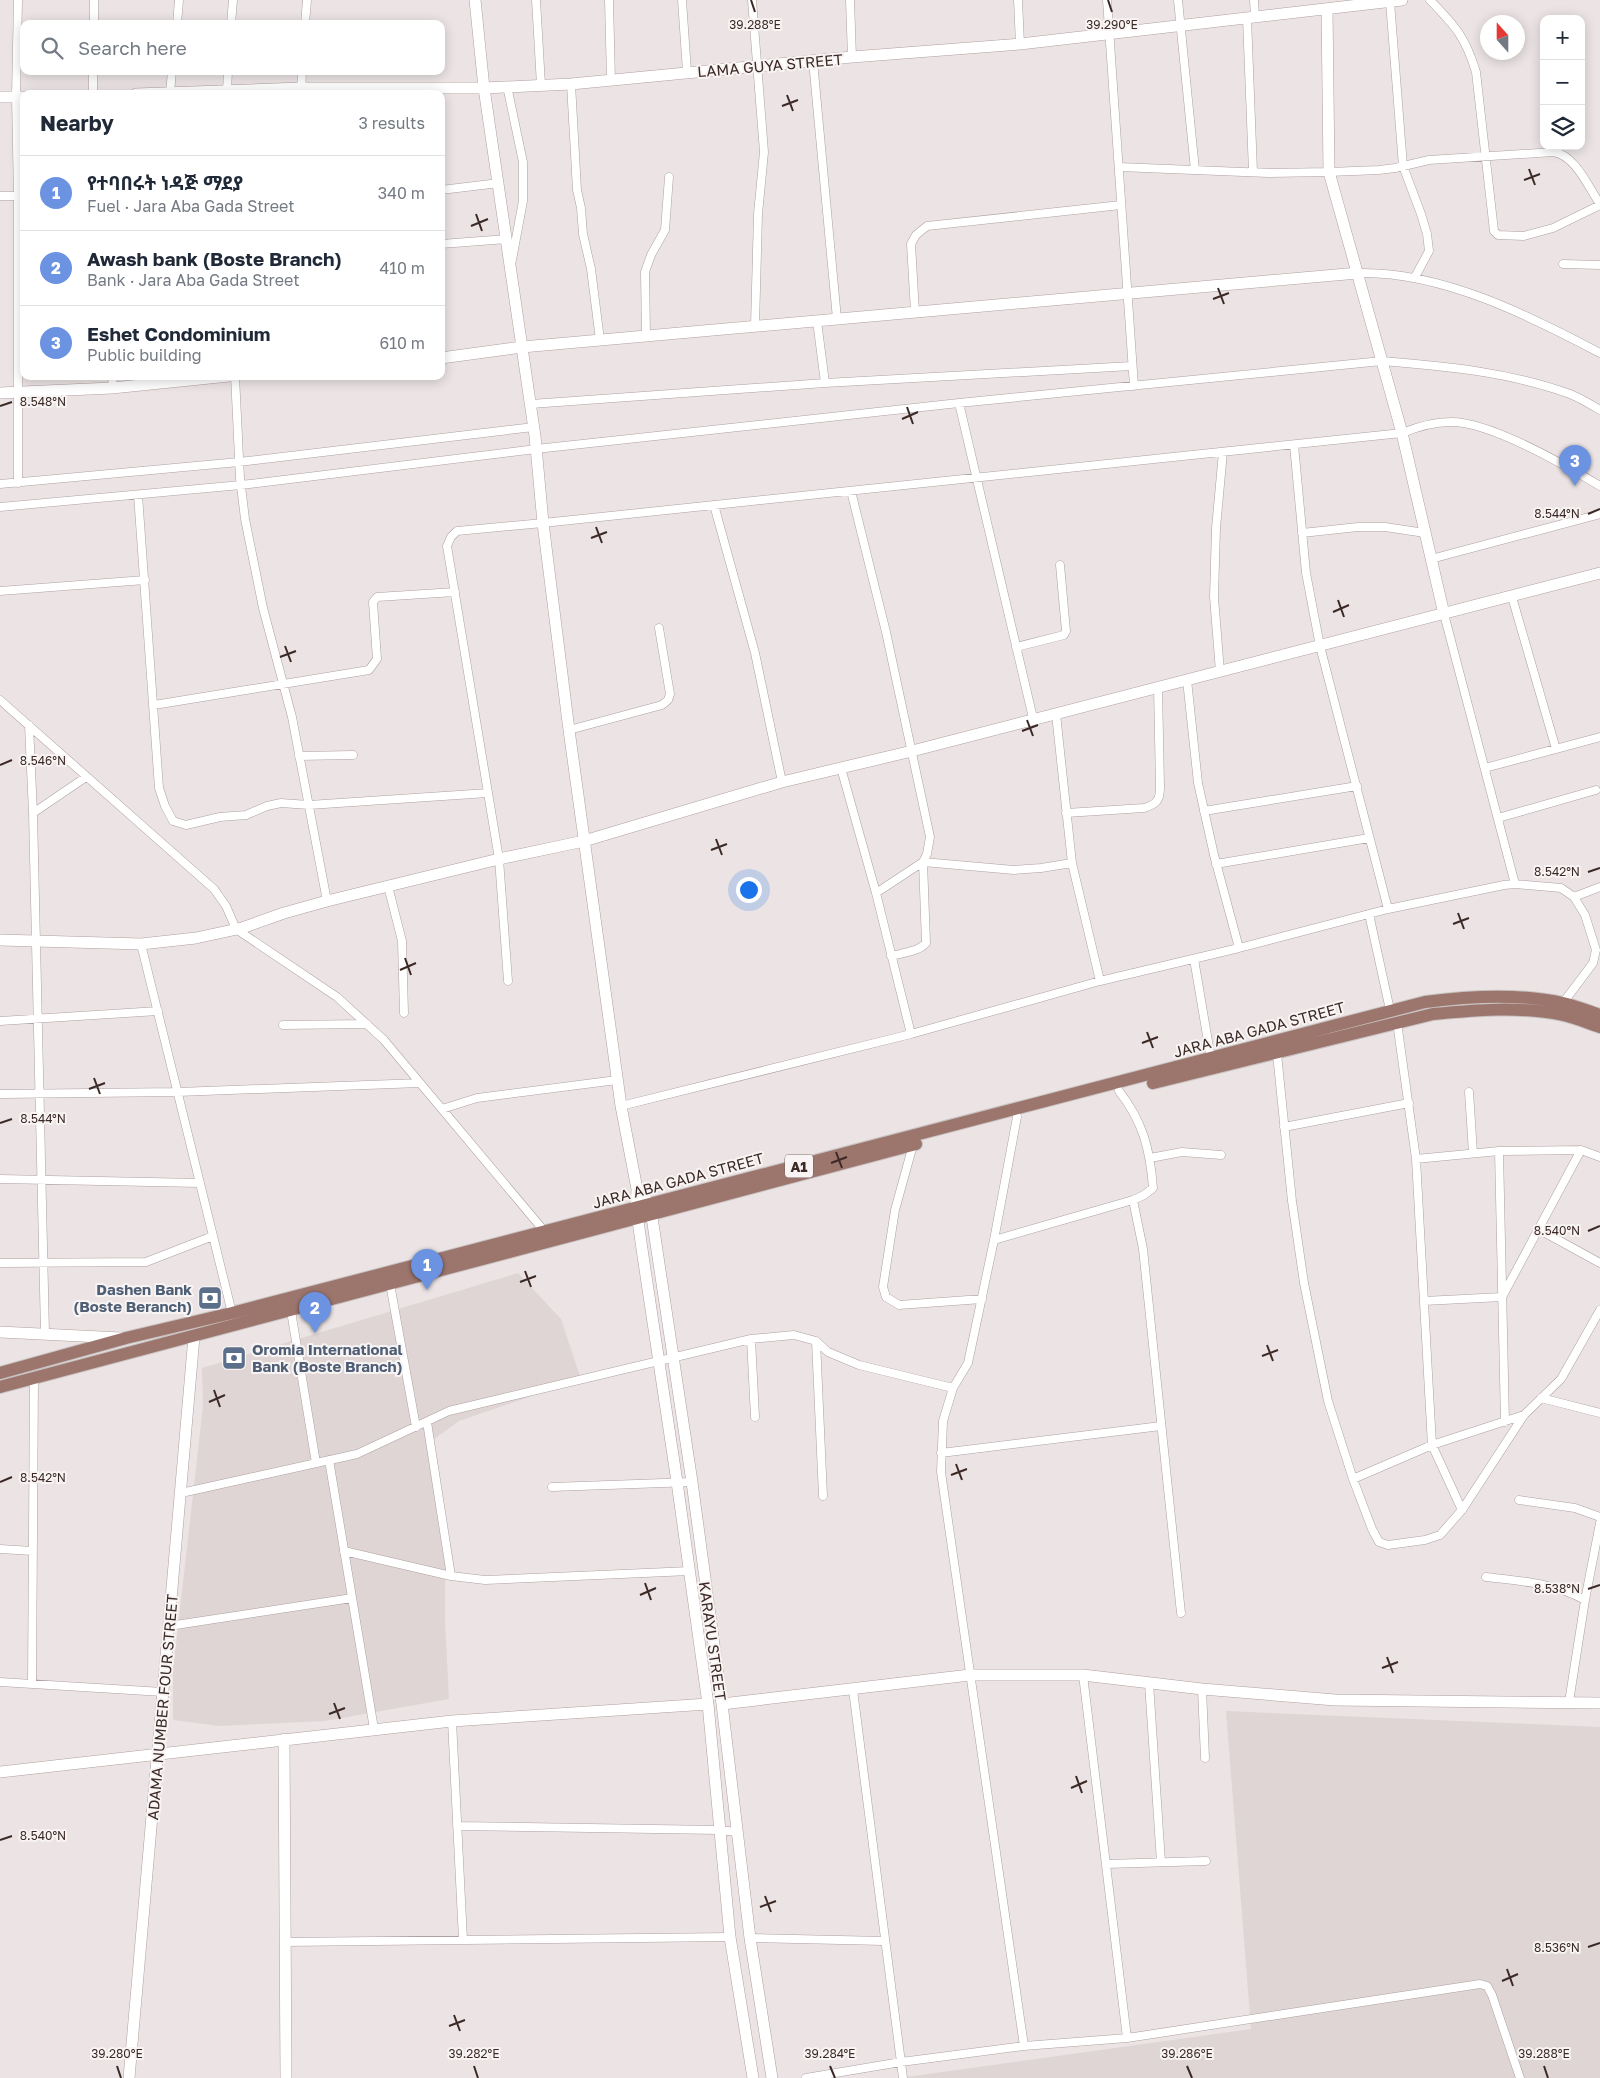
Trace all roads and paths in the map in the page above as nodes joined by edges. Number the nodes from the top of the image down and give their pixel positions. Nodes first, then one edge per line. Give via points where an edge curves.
1 (18, 0) edge
2 (94, 0) edge
3 (179, 0) edge
4 (233, 0) edge
5 (307, 0) edge
6 (475, 0) edge
7 (536, 0) edge
8 (609, 0) edge
9 (682, 0) edge
10 (752, 0) edge
11 (850, 0) edge
12 (1018, 0) edge
13 (1107, 0) edge
14 (1178, 0) edge
15 (1254, 0) edge
16 (1430, 0) edge
17 (1396, 1) edge
18 (1327, 9) junction
19 (1251, 18) junction
20 (94, 20) edge
21 (177, 20) edge
22 (231, 20) edge
23 (305, 20) edge
24 (1181, 24) junction
25 (1110, 33) junction
26 (1020, 44) junction
27 (852, 57) junction
28 (813, 61) junction
29 (757, 66) junction
30 (687, 72) junction
31 (93, 75) edge
32 (172, 75) edge
33 (228, 75) edge
34 (302, 75) edge
35 (611, 80) junction
36 (571, 84) junction
37 (541, 85) junction
38 (507, 86) junction
39 (484, 88) junction
40 (93, 90) edge
41 (170, 90) edge
42 (227, 90) edge
43 (301, 90) edge
44 (362, 90) edge
45 (0, 97) edge
46 (20, 97) edge
47 (1486, 157) junction
48 (1403, 166) junction
49 (1119, 167) junction
50 (1195, 170) junction
51 (1253, 172) junction
52 (1329, 172) junction
53 (669, 177) dead end
54 (499, 183) junction
55 (445, 190) edge
56 (0, 196) edge
57 (20, 196) edge
58 (1121, 205) junction
59 (1600, 205) edge
60 (507, 238) junction
61 (445, 244) edge
62 (20, 246) edge
63 (1564, 264) dead end
64 (1600, 264) edge
65 (511, 267) junction
66 (1358, 273) junction
67 (1415, 277) junction
68 (1128, 293) junction
69 (915, 312) junction
70 (837, 319) junction
71 (817, 321) junction
72 (755, 326) junction
73 (646, 336) junction
74 (600, 340) junction
75 (522, 347) junction
76 (1600, 353) edge
77 (445, 357) edge
78 (1382, 361) junction
79 (1132, 366) junction
80 (113, 380) edge
81 (190, 380) edge
82 (235, 380) edge
83 (825, 383) junction
84 (1134, 386) junction
85 (112, 388) junction
86 (0, 393) edge
87 (17, 394) junction
88 (959, 403) junction
89 (531, 404) junction
90 (1600, 410) edge
91 (534, 427) junction
92 (1402, 433) junction
93 (1294, 445) junction
94 (536, 450) junction
95 (1223, 452) junction
96 (239, 462) junction
97 (976, 478) junction
98 (18, 483) junction
99 (0, 484) edge
100 (241, 485) junction
101 (1600, 486) edge
102 (851, 491) junction
103 (138, 495) junction
104 (714, 505) junction
105 (0, 507) edge
106 (1600, 514) edge
107 (543, 523) junction
108 (1302, 533) junction
109 (1425, 533) junction
110 (1431, 559) junction
111 (1060, 565) dead end
112 (1600, 573) edge
113 (145, 580) junction
114 (0, 591) edge
115 (455, 592) junction
116 (1512, 597) junction
117 (1444, 614) junction
118 (659, 628) dead end
119 (1320, 646) junction
120 (1016, 647) junction
121 (1220, 672) junction
122 (1186, 680) junction
123 (283, 684) junction
124 (1158, 688) junction
125 (0, 700) edge
126 (154, 705) junction
127 (1056, 714) junction
128 (1033, 718) junction
129 (29, 725) junction
130 (569, 730) junction
131 (1600, 737) edge
132 (1556, 749) junction
133 (912, 751) junction
134 (353, 754) dead end
135 (299, 756) junction
136 (841, 768) junction
137 (1484, 768) junction
138 (86, 776) junction
139 (782, 782) junction
140 (1356, 786) junction
141 (1596, 790) dead end
142 (488, 793) junction
143 (309, 805) junction
144 (1204, 811) junction
145 (34, 813) junction
146 (1066, 813) junction
147 (1498, 818) junction
148 (1370, 838) junction
149 (584, 840) junction
150 (499, 859) junction
151 (923, 862) junction
152 (1072, 863) junction
153 (1216, 864) junction
154 (1515, 884) junction
155 (388, 886) junction
156 (1600, 887) edge
157 (876, 893) junction
158 (1574, 897) junction
159 (327, 901) junction
160 (1388, 909) junction
161 (1369, 914) junction
162 (239, 929) junction
163 (0, 940) edge
164 (36, 941) junction
165 (141, 944) junction
166 (1239, 948) junction
167 (1598, 950) edge
168 (891, 956) junction
169 (1194, 959) junction
170 (508, 981) dead end
171 (1100, 981) junction
172 (1563, 1003) junction
173 (1390, 1010) junction
174 (158, 1012) junction
175 (404, 1013) dead end
176 (1600, 1015) edge
177 (38, 1020) junction
178 (0, 1021) edge
179 (1397, 1022) junction
180 (367, 1024) junction
181 (283, 1025) dead end
182 (1600, 1026) edge
183 (911, 1034) junction
184 (1277, 1054) junction
185 (1211, 1059) junction
186 (617, 1080) junction
187 (420, 1083) junction
188 (1119, 1091) junction
189 (178, 1092) junction
190 (1469, 1092) dead end
191 (0, 1094) edge
192 (40, 1094) junction
193 (1409, 1103) junction
194 (621, 1106) junction
195 (442, 1109) junction
196 (1017, 1117) junction
197 (1284, 1127) junction
198 (913, 1145) junction
199 (1581, 1150) junction
200 (1500, 1151) junction
201 (1473, 1153) junction
202 (1221, 1155) dead end
203 (1600, 1157) edge
204 (1150, 1158) junction
205 (1416, 1159) junction
206 (0, 1179) edge
207 (42, 1179) junction
208 (200, 1183) junction
209 (637, 1188) junction
210 (1133, 1200) junction
211 (651, 1210) junction
212 (637, 1213) junction
213 (1538, 1229) junction
214 (545, 1232) junction
215 (213, 1236) junction
216 (994, 1240) junction
217 (1600, 1262) edge
218 (0, 1264) edge
219 (44, 1264) junction
220 (390, 1284) junction
221 (1502, 1297) junction
222 (982, 1299) junction
223 (1424, 1301) junction
224 (1600, 1310) edge
225 (291, 1311) junction
226 (232, 1313) junction
227 (0, 1332) edge
228 (45, 1333) junction
229 (194, 1336) junction
230 (126, 1338) junction
231 (751, 1339) junction
232 (816, 1341) junction
233 (674, 1359) junction
234 (658, 1362) junction
235 (0, 1373) edge
236 (34, 1379) junction
237 (0, 1388) edge
238 (953, 1388) junction
239 (1541, 1398) junction
240 (1600, 1413) edge
241 (1524, 1415) junction
242 (755, 1418) dead end
243 (426, 1422) junction
244 (1505, 1422) junction
245 (1161, 1426) junction
246 (416, 1427) junction
247 (1432, 1445) junction
248 (941, 1453) junction
249 (329, 1460) junction
250 (316, 1463) junction
251 (1353, 1479) junction
252 (677, 1482) junction
253 (692, 1482) junction
254 (552, 1487) dead end
255 (181, 1493) junction
256 (823, 1496) dead end
257 (1519, 1500) dead end
258 (1462, 1510) junction
259 (1600, 1517) edge
260 (1600, 1523) edge
261 (0, 1549) edge
262 (32, 1551) junction
263 (344, 1551) junction
264 (690, 1571) junction
265 (451, 1576) junction
266 (1486, 1577) dead end
267 (352, 1598) junction
268 (1585, 1600) junction
269 (1181, 1613) dead end
270 (169, 1626) junction
271 (970, 1675) junction
272 (1083, 1675) junction
273 (0, 1682) edge
274 (1150, 1683) junction
275 (32, 1684) junction
276 (1202, 1689) junction
277 (852, 1690) junction
278 (163, 1692) junction
279 (1569, 1702) junction
280 (1600, 1703) edge
281 (708, 1704) junction
282 (722, 1704) junction
283 (452, 1721) junction
284 (374, 1729) junction
285 (284, 1740) junction
286 (158, 1755) junction
287 (1205, 1758) dead end
288 (0, 1772) edge
289 (457, 1826) junction
290 (719, 1830) junction
291 (737, 1832) junction
292 (1206, 1861) dead end
293 (1161, 1862) junction
294 (1106, 1864) junction
295 (730, 1937) junction
296 (750, 1938) junction
297 (463, 1940) junction
298 (884, 1941) junction
299 (285, 1942) junction
300 (1126, 2038) junction
301 (1024, 2046) junction
302 (901, 2062) junction
303 (129, 2078) edge
304 (286, 2078) edge
305 (753, 2078) edge
306 (772, 2078) edge
307 (806, 2078) edge
308 (903, 2078) edge
309 (1520, 2078) edge

1 - 46 street
2 - 20 street
3 - 21 street
4 - 22 street
5 - 23 street
6 - 39 street
7 - 37 street
8 - 35 street
9 - 30 street
10 - 29 street
11 - 27 street
12 - 26 street
13 - 25 street
14 - 24 street
15 - 19 street
16 - 47 street via 1457,28 1468,48 1476,72
17 - 18 street, LAMA GUYA STREET
17 - 48 street
18 - 19 street, LAMA GUYA STREET
18 - 52 street
19 - 24 street, LAMA GUYA STREET
19 - 51 street
24 - 25 street, LAMA GUYA STREET
24 - 50 street
25 - 26 street, LAMA GUYA STREET
25 - 49 street
26 - 27 street, LAMA GUYA STREET
27 - 28 street, LAMA GUYA STREET
28 - 29 street, LAMA GUYA STREET
28 - 70 street
29 - 30 street, LAMA GUYA STREET
29 - 72 street via 764,152 758,214
30 - 35 street, LAMA GUYA STREET
31 - 40 street
32 - 41 street
33 - 42 street
34 - 43 street
35 - 36 street, LAMA GUYA STREET
36 - 37 street, LAMA GUYA STREET
36 - 74 street via 577,190
37 - 38 street, LAMA GUYA STREET
38 - 39 street, LAMA GUYA STREET
38 - 65 street via 523,162 523,201
39 - 44 street, LAMA GUYA STREET
39 - 54 street
45 - 46 street
47 - 48 street via 1429,160
47 - 59 street via 1562,153 1572,161
47 - 59 street via 1492,225 1498,236 1524,236 1553,228
48 - 52 street
48 - 67 street via 1421,214 1429,251
49 - 50 street
49 - 58 street
50 - 51 street
51 - 52 street
52 - 66 street
53 - 73 street via 665,230 645,272
54 - 55 street
54 - 60 street
56 - 57 street
58 - 68 street
58 - 69 street via 927,226 911,244
60 - 61 street
60 - 65 street
62 - 87 street
63 - 64 street
65 - 75 street
66 - 67 street
66 - 68 street
66 - 78 street
67 - 76 street via 1496,303
68 - 69 street
68 - 79 street
69 - 70 street
70 - 71 street
71 - 72 street
71 - 83 street
72 - 73 street
73 - 74 street
74 - 75 street
75 - 77 street
75 - 89 street
78 - 84 street
78 - 90 street via 1493,372 1570,394
78 - 92 street
79 - 83 street
79 - 84 street
80 - 85 street
81 - 85 street
82 - 96 street
83 - 89 street
84 - 88 street
85 - 87 street
86 - 87 street
87 - 98 street
88 - 94 street
88 - 97 street
89 - 91 street
91 - 94 street
91 - 96 street
92 - 93 street
92 - 101 street via 1419,426 1451,422 1481,427
92 - 109 street
93 - 95 street
93 - 108 street
94 - 100 street
94 - 107 street
95 - 97 street
95 - 121 street via 1215,587
96 - 98 street
96 - 100 street
97 - 102 street
97 - 120 street
98 - 99 street
100 - 103 street
100 - 123 street via 245,519
102 - 104 street
102 - 133 street
103 - 105 street
103 - 113 street
104 - 107 street
104 - 139 street via 755,652
106 - 110 street
107 - 115 street via 457,531 447,546
107 - 130 street
108 - 109 street via 1358,527
108 - 119 street
109 - 110 street
110 - 117 street
111 - 120 street via 1064,635
112 - 116 street
113 - 114 street
113 - 126 street
115 - 123 street via 377,597 372,602 377,659 369,670
115 - 142 street
116 - 117 street
116 - 132 street
117 - 119 street
117 - 137 street
118 - 130 street via 670,694 668,700 662,706
119 - 121 street
119 - 140 street
120 - 128 street
121 - 122 street
122 - 124 street
122 - 144 street
123 - 126 street
123 - 135 street
124 - 127 street
124 - 146 street via 1160,798 1155,805
125 - 129 street
126 - 143 street via 159,788 173,821 186,825 246,815 274,805
127 - 128 street
127 - 146 street
128 - 133 street
129 - 138 street
129 - 145 street
130 - 149 street
131 - 132 street
132 - 137 street
133 - 136 street
133 - 151 street via 930,837
134 - 135 street
135 - 143 street
136 - 139 street
136 - 157 street
137 - 147 street
138 - 145 street
138 - 162 street via 214,889
139 - 149 street
140 - 144 street
140 - 148 street
141 - 147 street
142 - 143 street
142 - 150 street
143 - 159 street
144 - 153 street
145 - 164 street
146 - 152 street
147 - 154 street
148 - 153 street
148 - 160 street
149 - 150 street
149 - 186 street
150 - 155 street
150 - 170 street
151 - 152 street via 1014,870
151 - 157 street
151 - 168 street via 926,943 917,950
152 - 171 street
153 - 166 street
154 - 158 street via 1561,888
154 - 160 street
155 - 159 street
155 - 175 street via 402,941
156 - 158 street
157 - 168 street
158 - 167 street via 1585,915
159 - 162 street
160 - 161 street
161 - 166 street
161 - 173 street
162 - 165 street
162 - 180 street via 338,997
163 - 164 street
164 - 165 street
164 - 177 street
165 - 174 street
166 - 169 street
167 - 172 street via 1593,963
168 - 183 street
169 - 171 street
169 - 185 street
171 - 183 street
172 - 173 main road, JARA ABA GADA STREET / A1 via 1466,997
172 - 176 main road, JARA ABA GADA STREET / A1
173 - 185 main road, JARA ABA GADA STREET / A1
174 - 177 street
174 - 189 street
177 - 178 street
177 - 192 street
179 - 182 main road, JARA ABA GADA STREET / A1 via 1470,1010 1519,1010 1563,1015
179 - 184 main road, JARA ABA GADA STREET / A1
179 - 193 street
180 - 181 street
180 - 187 street
183 - 194 street
184 - 188 main road, JARA ABA GADA STREET / A1
184 - 197 street
185 - 211 main road, JARA ABA GADA STREET / A1
186 - 194 street
186 - 195 street via 477,1098
187 - 189 street
187 - 195 street
188 - 196 main road, JARA ABA GADA STREET / A1
188 - 204 street via 1132,1108
189 - 192 street
189 - 208 street
190 - 201 street
191 - 192 street
192 - 207 street
193 - 197 street
193 - 205 street
194 - 209 street
195 - 214 street
196 - 198 main road, JARA ABA GADA STREET / A1
196 - 216 street
197 - 251 street via 1304,1283 1328,1401
198 - 211 main road, JARA ABA GADA STREET / A1
198 - 222 street via 895,1210 883,1286 886,1297 899,1305
199 - 200 street
199 - 203 street
199 - 213 street
200 - 201 street
200 - 221 street
201 - 205 street
202 - 204 street via 1182,1152
204 - 210 street via 1153,1188
205 - 223 street
206 - 207 street
207 - 208 street
207 - 219 street
208 - 215 street
209 - 211 street
209 - 212 street, KARAYU STREET
210 - 216 street
210 - 245 street via 1142,1249
211 - 212 main road, JARA ABA GADA STREET / A1
211 - 233 street, KARAYU STREET
212 - 214 main road, JARA ABA GADA STREET / A1
212 - 220 main road, JARA ABA GADA STREET / A1
212 - 234 street, KARAYU STREET
213 - 217 street
213 - 221 street
214 - 226 main road, JARA ABA GADA STREET / A1
215 - 219 street via 146,1262
215 - 226 street
216 - 222 street
218 - 219 street
219 - 228 street
220 - 225 main road, JARA ABA GADA STREET / A1
220 - 246 street
221 - 223 street
221 - 244 street
222 - 238 street via 968,1363
223 - 247 street
224 - 239 street via 1560,1379
225 - 229 main road, JARA ABA GADA STREET / A1
225 - 250 street
226 - 230 main road, JARA ABA GADA STREET / A1
227 - 228 street
228 - 230 street
229 - 236 main road, JARA ABA GADA STREET / A1
229 - 255 street, ADAMA NUMBER FOUR STREET
230 - 235 main road, JARA ABA GADA STREET / A1
231 - 232 street via 794,1335
231 - 233 street
231 - 242 street
232 - 238 street via 828,1352 859,1365
232 - 256 street
233 - 234 street
233 - 253 street, KARAYU STREET
234 - 243 street via 449,1412
234 - 252 street, KARAYU STREET
236 - 237 main road, JARA ABA GADA STREET / A1
236 - 262 street
238 - 248 street via 943,1421
239 - 240 street
239 - 241 street
241 - 244 street
241 - 258 street
243 - 246 street
243 - 265 street
244 - 247 street
245 - 248 street
245 - 269 street
246 - 249 street via 357,1454
247 - 251 street
247 - 258 street
248 - 271 street via 940,1472
249 - 250 street
249 - 263 street
250 - 255 street
251 - 258 street via 1372,1529 1379,1542 1388,1545 1440,1535
252 - 253 street
252 - 254 street
252 - 264 street, KARAYU STREET
253 - 282 street, KARAYU STREET
255 - 270 street, ADAMA NUMBER FOUR STREET
257 - 259 street via 1575,1508
260 - 268 street
261 - 262 street
262 - 275 street
263 - 265 street
263 - 267 street
264 - 265 street via 485,1580
264 - 281 street, KARAYU STREET
266 - 268 street via 1541,1584 1572,1592
267 - 270 street
267 - 284 street
268 - 279 street
270 - 278 street, ADAMA NUMBER FOUR STREET
271 - 272 street
271 - 277 street
271 - 301 street
272 - 274 street
272 - 294 street
273 - 275 street
274 - 276 street
274 - 293 street
275 - 278 street
276 - 279 street via 1335,1700
276 - 287 street
277 - 282 street
277 - 298 street
278 - 286 street, ADAMA NUMBER FOUR STREET
279 - 280 street
281 - 283 street
281 - 290 street, KARAYU STREET
282 - 291 street, KARAYU STREET
283 - 284 street
283 - 289 street
284 - 285 street
285 - 286 street
285 - 299 street
286 - 288 street
286 - 303 street, ADAMA NUMBER FOUR STREET
289 - 290 street
289 - 297 street
290 - 291 street
290 - 295 street, KARAYU STREET
291 - 296 street, KARAYU STREET
292 - 293 street
293 - 294 street
294 - 300 street
295 - 297 street
295 - 305 street, KARAYU STREET
296 - 298 street
296 - 306 street, KARAYU STREET
297 - 299 street
298 - 302 street
299 - 304 street
300 - 301 street
300 - 309 street via 1480,1984 1487,1986 1492,1995
301 - 302 street
302 - 307 street
302 - 308 street

